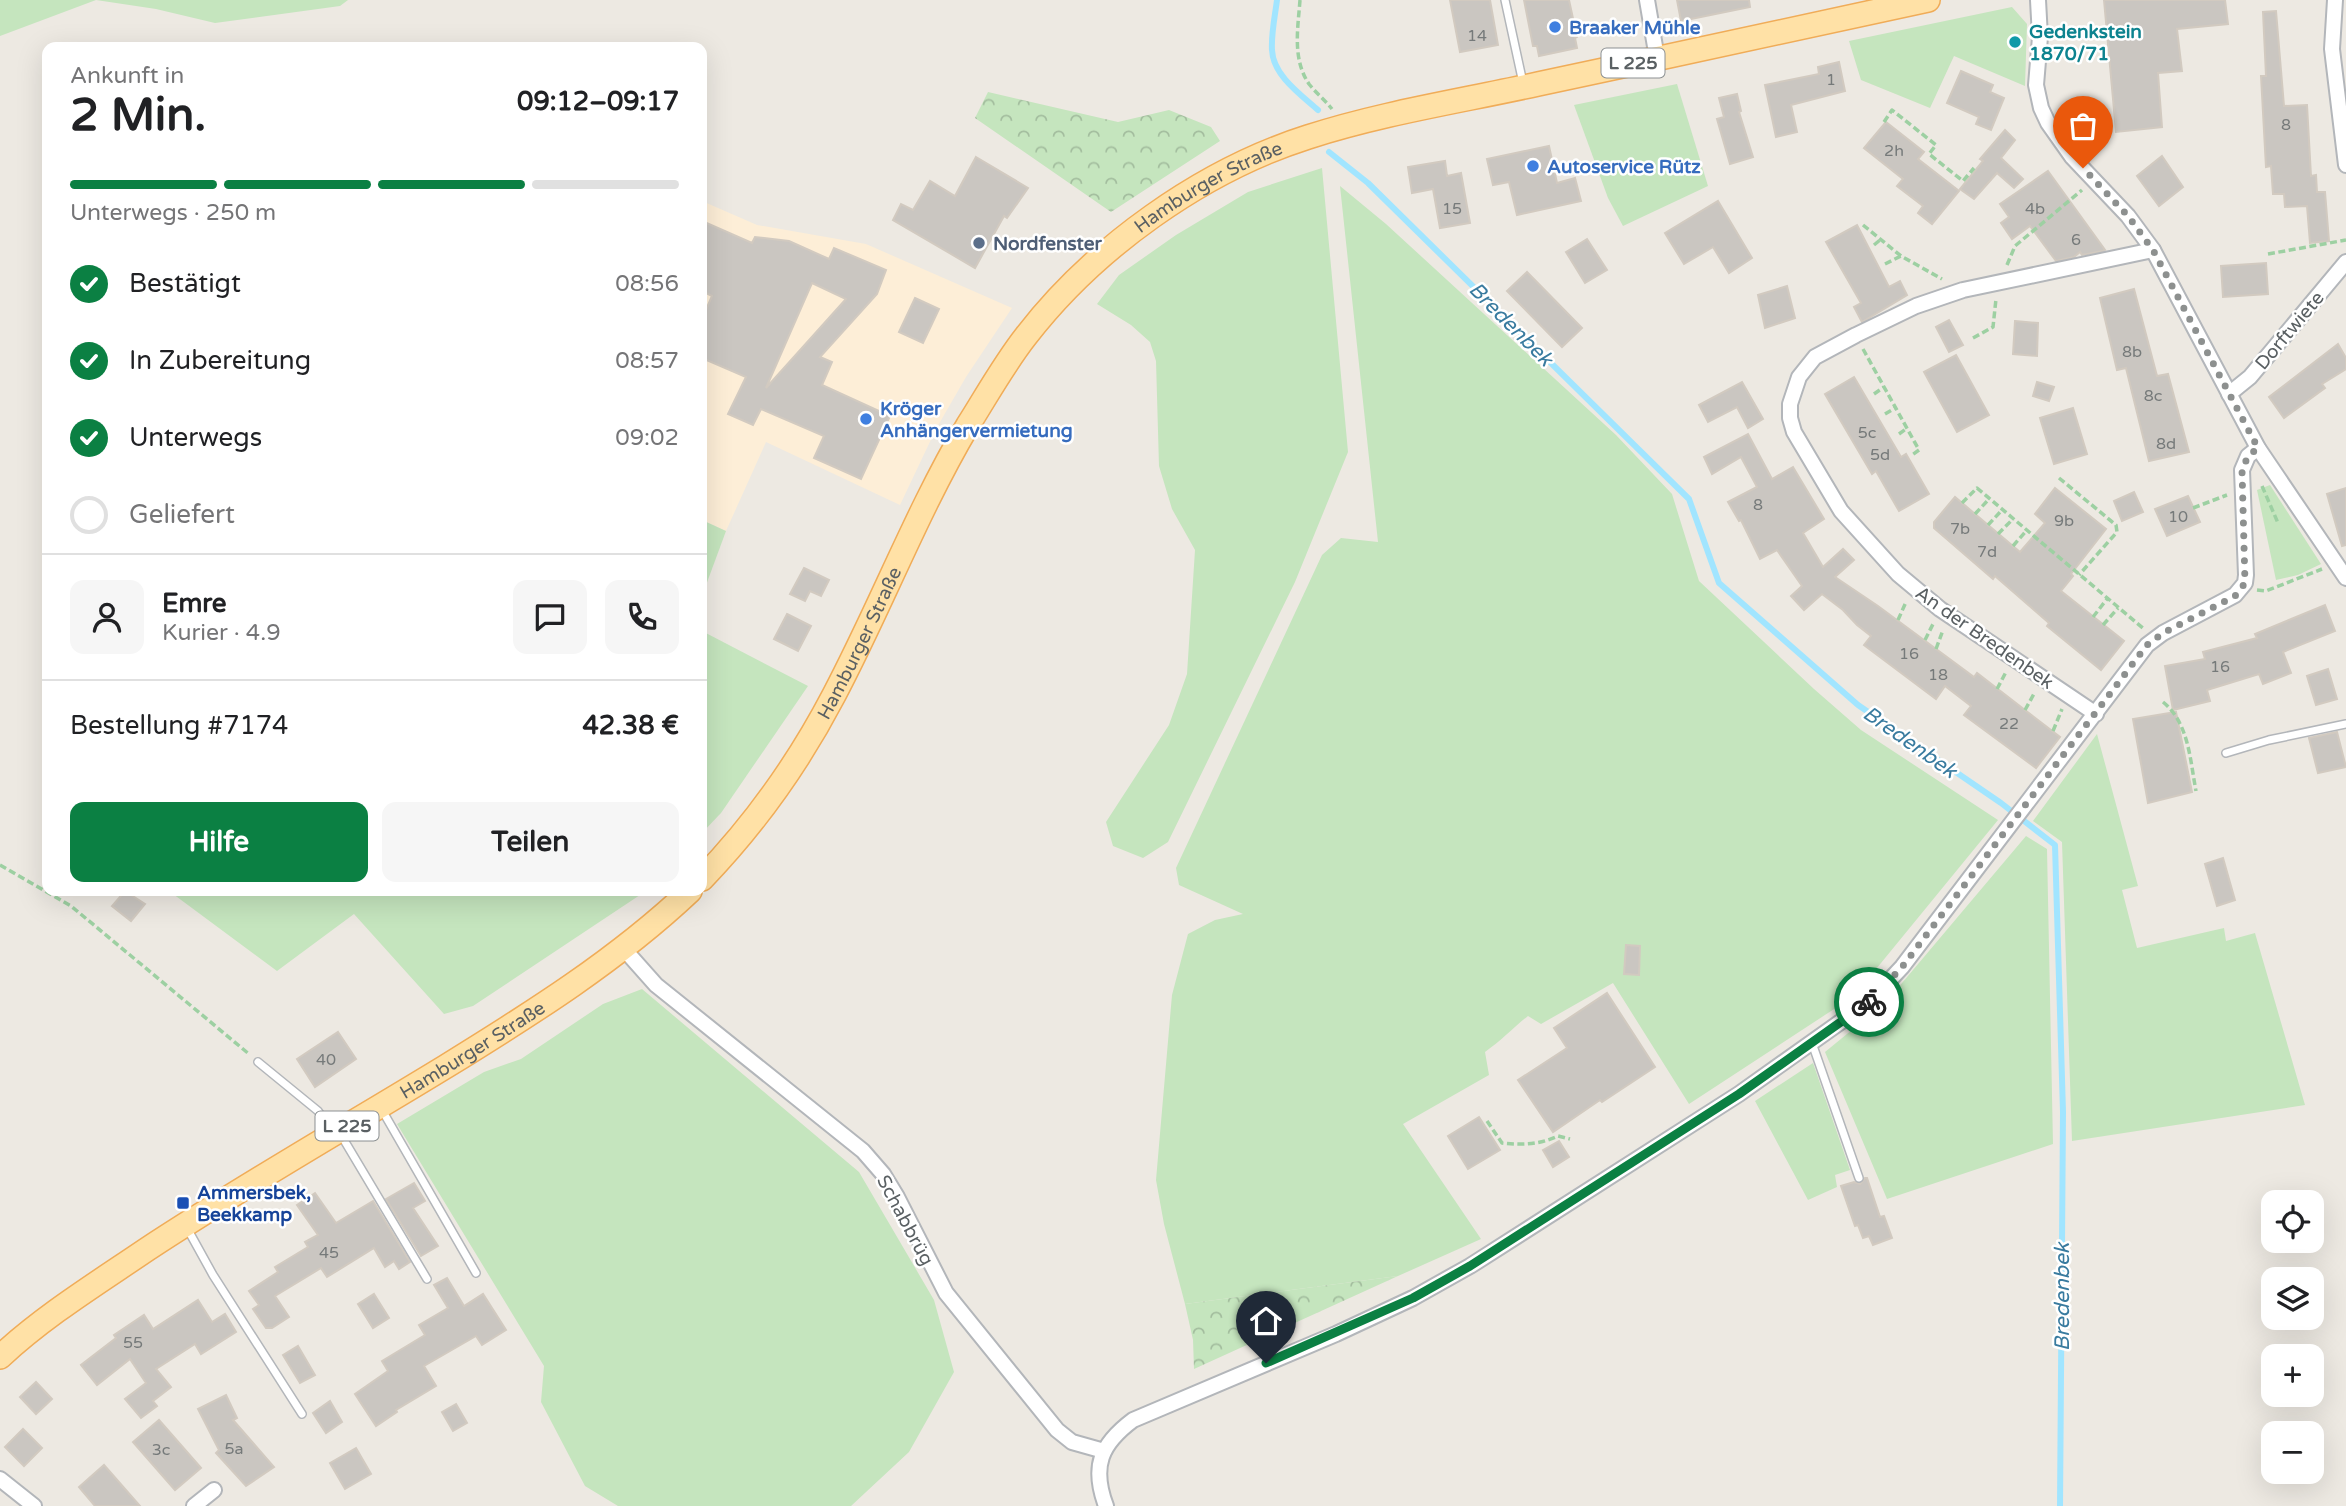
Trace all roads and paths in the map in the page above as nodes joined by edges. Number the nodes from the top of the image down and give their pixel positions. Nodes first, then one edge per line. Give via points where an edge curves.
1 (1300, 0) edge
2 (1505, 0) edge
3 (1647, 0) edge
4 (1928, 0) edge
5 (2038, 0) edge
6 (2335, 0) edge
7 (1893, 4) edge
8 (2339, 19) edge
9 (1657, 58) junction
10 (1524, 87) junction
11 (1884, 122) dead end
12 (1339, 128) junction
13 (2346, 165) edge
14 (1974, 168) dead end
15 (2094, 179) junction
16 (1863, 225) dead end
17 (1880, 240) junction
18 (2346, 240) edge
19 (1874, 245) dead end
20 (2153, 250) junction
21 (2268, 254) dead end
22 (1901, 256) junction
23 (2346, 262) edge
24 (1885, 264) dead end
25 (1998, 284) junction
26 (1963, 290) junction
27 (1856, 335) junction
28 (1973, 338) dead end
29 (1884, 387) junction
30 (1874, 394) dead end
31 (2229, 394) junction
32 (1895, 408) junction
33 (1885, 414) dead end
34 (1906, 429) junction
35 (1899, 434) dead end
36 (2253, 452) junction
37 (1912, 455) dead end
38 (2059, 478) dead end
39 (2242, 490) junction
40 (1990, 499) junction
41 (1962, 503) dead end
42 (2193, 508) dead end
43 (2002, 510) junction
44 (1975, 514) dead end
45 (2013, 519) junction
46 (2278, 523) dead end
47 (1988, 525) dead end
48 (2026, 531) junction
49 (1998, 534) dead end
50 (2012, 546) dead end
51 (2337, 562) junction
52 (2079, 575) junction
53 (2346, 578) edge
54 (2241, 590) junction
55 (2107, 598) junction
56 (2118, 608) junction
57 (2093, 617) dead end
58 (2103, 625) dead end
59 (2156, 638) junction
60 (2069, 695) junction
61 (2163, 702) dead end
62 (2096, 714) junction
63 (2346, 724) edge
64 (2053, 731) dead end
65 (2226, 753) dead end
66 (2196, 791) dead end
67 (0, 865) edge
68 (707, 873) edge
69 (42, 889) edge
70 (54, 896) edge
71 (685, 896) edge
72 (624, 949) junction
73 (1812, 1042) junction
74 (258, 1062) joint
75 (380, 1106) junction
76 (1487, 1121) dead end
77 (337, 1133) junction
78 (1570, 1139) dead end
79 (1859, 1178) dead end
80 (185, 1224) junction
81 (476, 1273) dead end
82 (427, 1279) dead end
83 (0, 1357) edge
84 (302, 1414) dead end
85 (1104, 1451) junction
86 (0, 1479) edge
87 (214, 1490) dead end
88 (34, 1506) edge
89 (194, 1506) edge
90 (1106, 1506) edge

1 - 12 path via 1300,66 1307,82 1332,108
2 - 10 lane
3 - 9 street
4 - 7 main road, Hamburger Straße / L 225
5 - 15 street via 2036,74 2041,108 2072,157
6 - 8 street
7 - 9 main road, Hamburger Straße / L 225
8 - 13 street via 2334,72
9 - 10 main road, Hamburger Straße / L 225
10 - 12 main road, Hamburger Straße / L 225
11 - 14 path via 1892,110 1936,145 1929,154 1963,181
12 - 68 main road, Hamburger Straße / L 225 via 1229,171 1144,223 1084,271 1025,337 958,444 812,735 771,797
15 - 20 street
15 - 25 path via 2015,246
16 - 17 path
17 - 19 path
17 - 22 path
18 - 21 path
20 - 25 street, An der Bredenbek
20 - 31 street
22 - 24 path
22 - 26 path
23 - 31 street, Dorftwiete via 2250,377
25 - 26 street, An der Bredenbek
25 - 28 path via 1993,327
26 - 27 street, An der Bredenbek
27 - 29 path
27 - 60 street, An der Bredenbek via 1806,366 1793,389 1790,418 1794,432 1848,520 1912,587
29 - 30 path
29 - 32 path
31 - 36 street
32 - 33 path
32 - 34 path
34 - 35 path
34 - 37 path via 1919,450
36 - 39 street via 2243,463
36 - 46 path
36 - 51 street
38 - 52 path via 2116,525 2117,532
39 - 42 path
39 - 54 street via 2246,575
40 - 41 path via 1977,488
40 - 43 path
40 - 44 path
43 - 45 path
43 - 47 path
45 - 48 path
45 - 49 path
48 - 50 path
48 - 52 path
51 - 53 street
51 - 54 path via 2266,591
52 - 55 path
54 - 59 street
55 - 56 path
55 - 57 path
56 - 58 path
56 - 59 path
59 - 62 street
60 - 62 street, An der Bredenbek
60 - 64 path
61 - 66 path via 2185,731
62 - 73 street via 1888,985
63 - 65 lane
67 - 69 path
70 - 74 path
71 - 72 main road, Hamburger Straße / L 225
72 - 75 main road, Hamburger Straße / L 225 via 511,1026
72 - 85 street, Schabbrüg via 656,985 863,1150 897,1197 946,1293 1057,1430 1072,1442
73 - 79 lane
73 - 85 street via 1739,1094 1470,1266 1336,1334 1133,1420
74 - 77 lane via 318,1111
75 - 77 main road, Hamburger Straße / L 225
75 - 81 lane
76 - 78 path via 1502,1143 1529,1145 1558,1136
77 - 80 main road, Hamburger Straße / L 225
77 - 82 lane
80 - 83 main road, Hamburger Straße / L 225 via 41,1322
80 - 84 lane
85 - 90 street via 1100,1477
86 - 88 street
87 - 89 street

